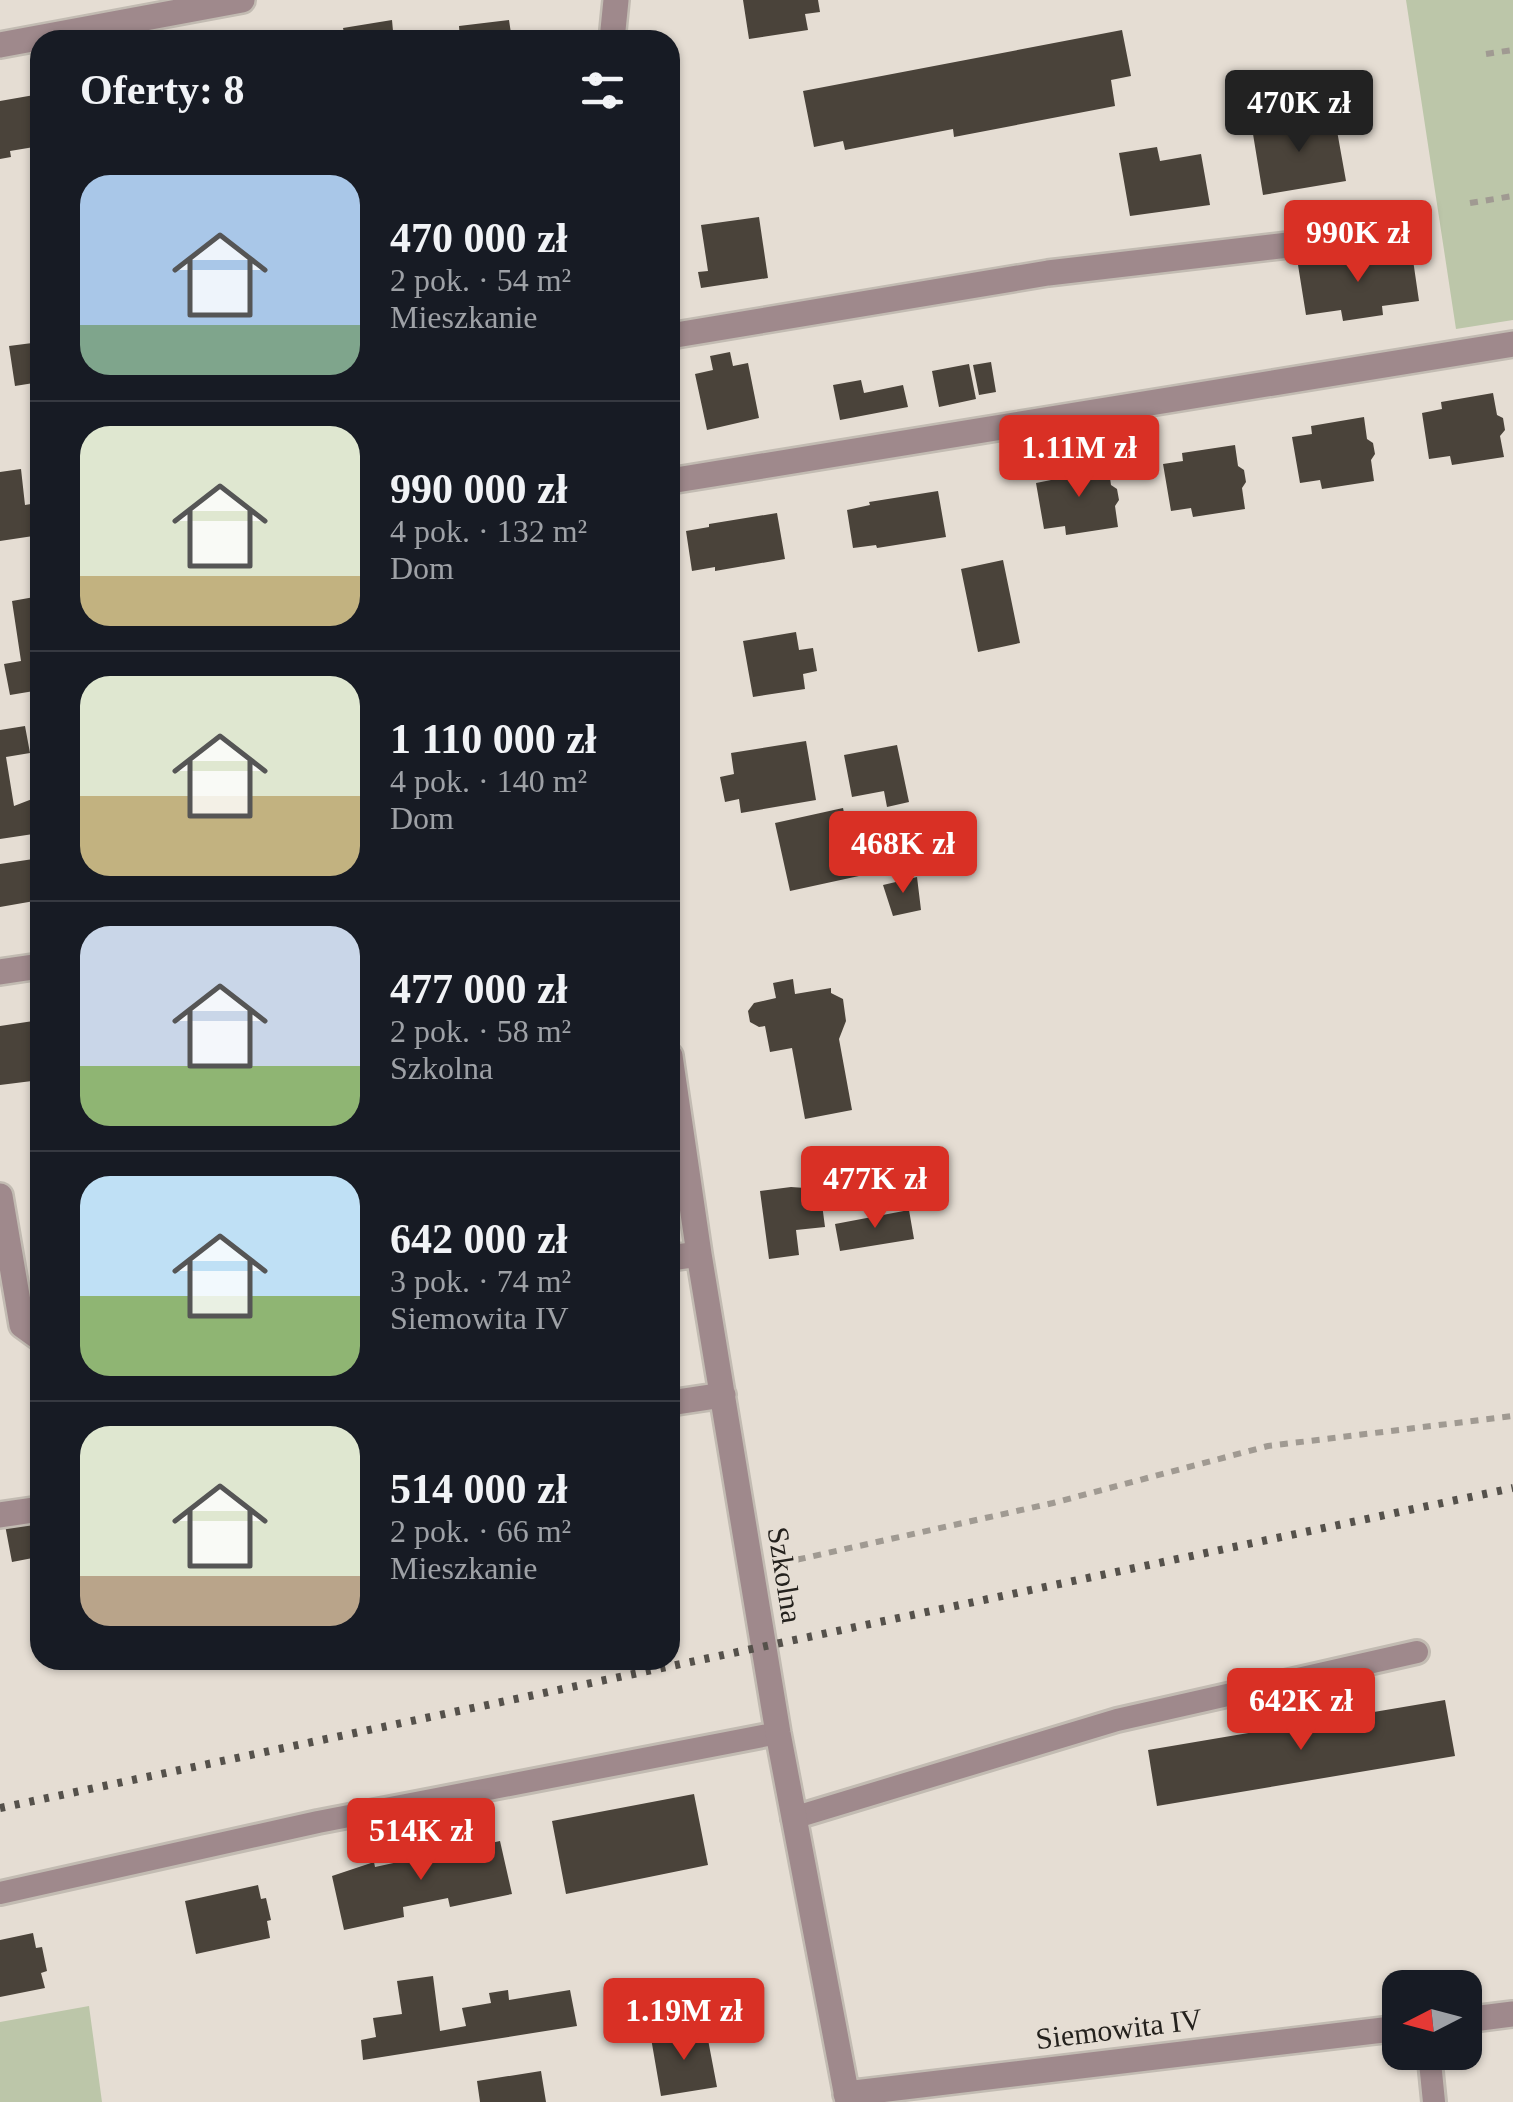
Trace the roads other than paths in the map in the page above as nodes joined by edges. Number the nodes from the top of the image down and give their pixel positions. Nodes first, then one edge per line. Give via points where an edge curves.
1 (242, 0) edge
2 (616, 0) edge
3 (81, 30) edge
4 (613, 30) edge
5 (30, 39) edge
6 (0, 45) edge
7 (1314, 242) dead end
8 (680, 334) edge
9 (1513, 344) edge
10 (680, 478) edge
11 (30, 968) edge
12 (0, 972) edge
13 (680, 1124) edge
14 (0, 1196) edge
15 (699, 1254) junction
16 (680, 1257) edge
17 (30, 1331) edge
18 (723, 1395) junction
19 (680, 1401) edge
20 (30, 1510) edge
21 (0, 1515) edge
22 (1417, 1652) dead end
23 (778, 1733) junction
24 (793, 1818) junction
25 (0, 1893) edge
26 (1513, 2014) edge
27 (1482, 2018) edge
28 (1382, 2030) edge
29 (1430, 2070) edge
30 (847, 2098) edge
31 (1434, 2102) edge

1 - 3 street
2 - 4 street
5 - 6 street
7 - 8 street via 1048,273
9 - 10 street
11 - 12 street
13 - 15 street, Szkolna
14 - 17 street via 22,1325
15 - 16 street
15 - 18 street, Szkolna
18 - 19 street
18 - 23 street, Szkolna
20 - 21 street
22 - 24 lane via 1116,1720
23 - 24 street, Szkolna
23 - 25 lane via 318,1822
24 - 30 street, Szkolna
26 - 27 street
28 - 30 street, Siemowita IV
29 - 31 lane

